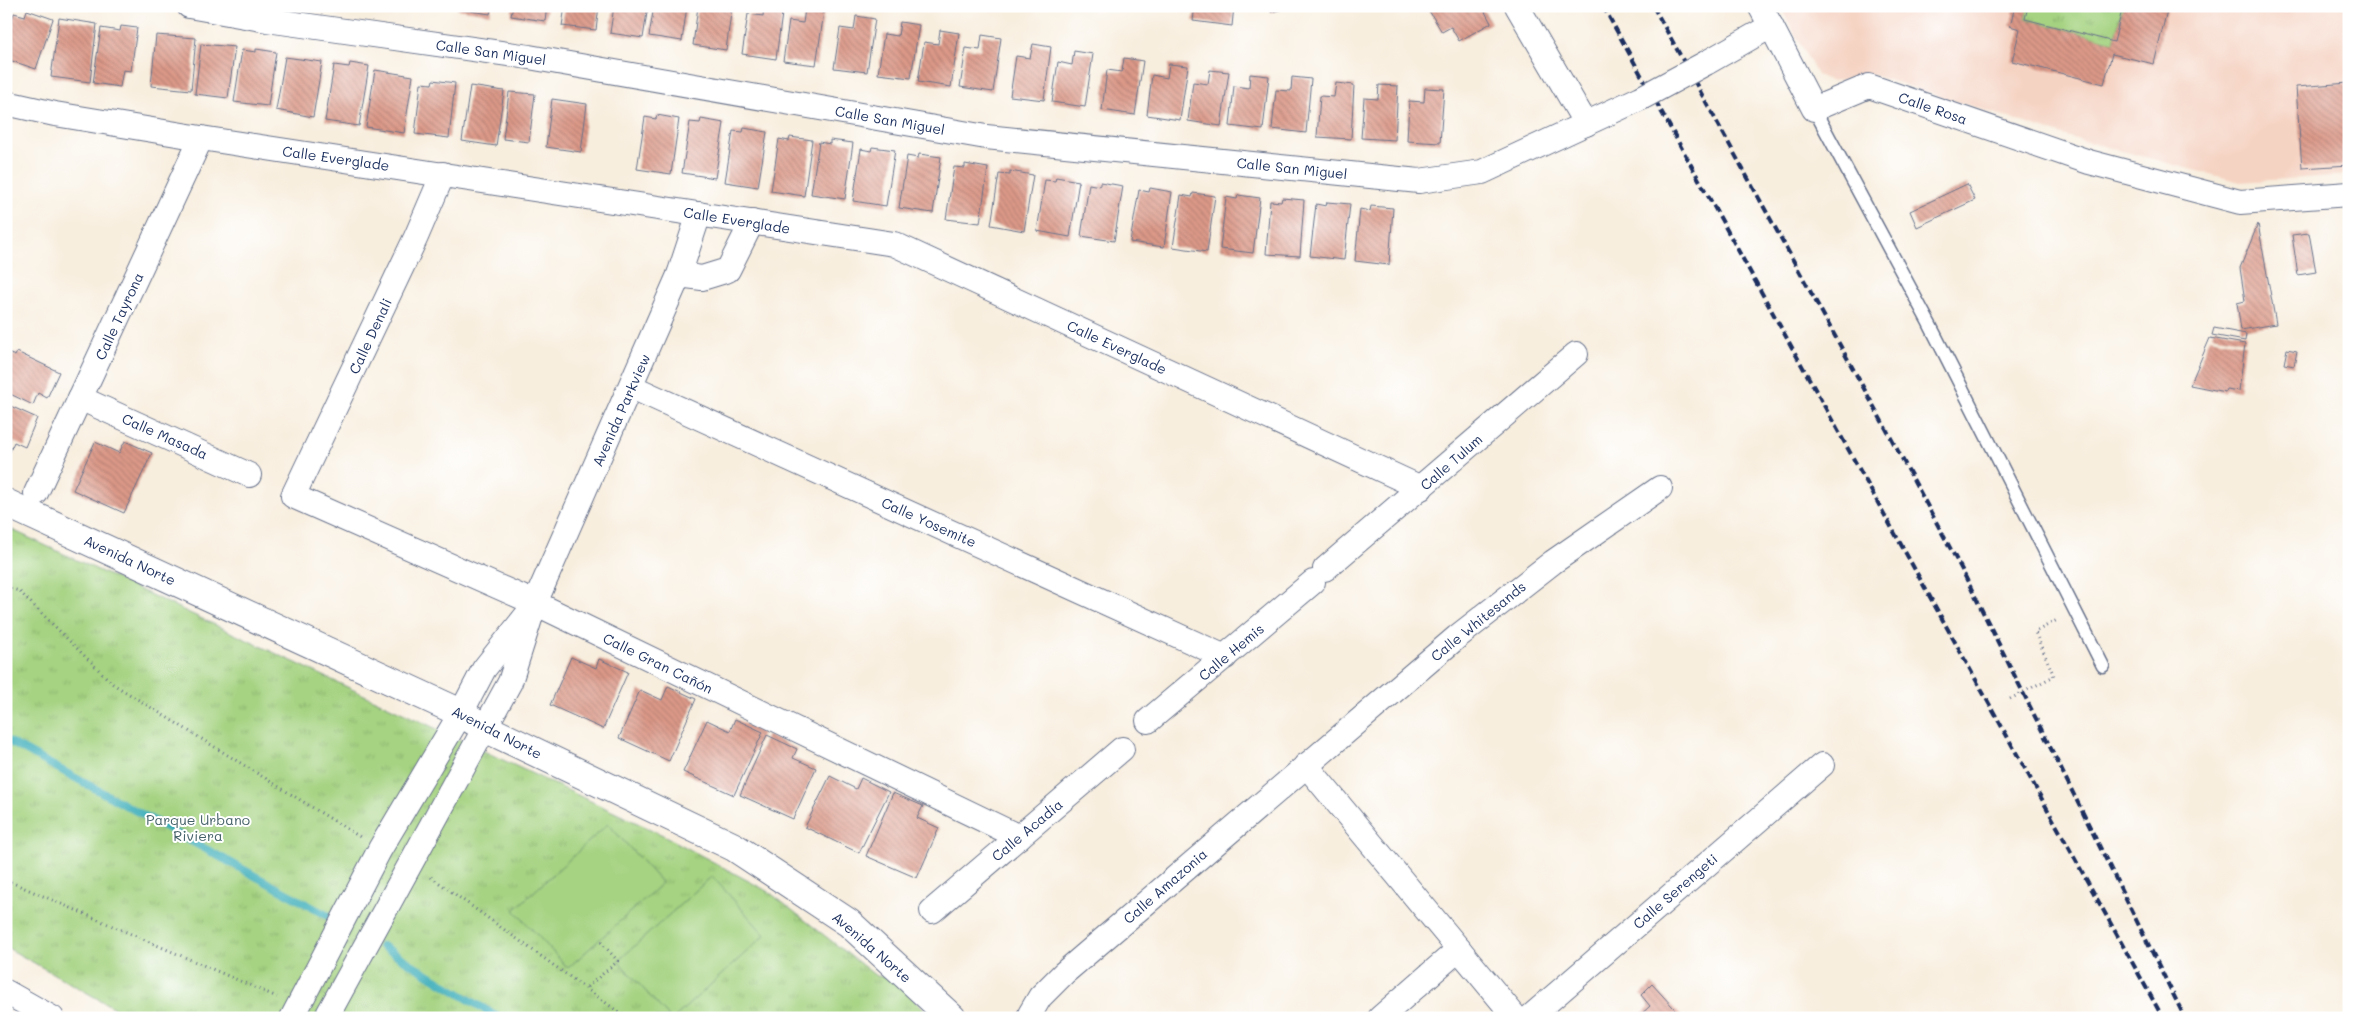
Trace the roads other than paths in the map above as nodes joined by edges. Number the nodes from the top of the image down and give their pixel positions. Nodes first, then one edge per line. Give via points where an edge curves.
1 (189, 6) edge
2 (1517, 6) edge
3 (1765, 16) edge
4 (6, 103) edge
5 (1814, 110) junction
6 (1586, 124) junction
7 (201, 138) junction
8 (442, 174) junction
9 (2349, 194) edge
10 (699, 214) junction
11 (752, 222) junction
12 (680, 275) junction
13 (1576, 354) dead end
14 (632, 387) junction
15 (80, 398) junction
16 (249, 475) dead end
17 (1421, 488) junction
18 (1660, 488) dead end
19 (36, 493) dead end
20 (293, 496) joint
21 (6, 503) edge
22 (1319, 575) joint
23 (535, 603) junction
24 (1225, 657) junction
25 (2103, 666) dead end
26 (461, 713) junction
27 (1148, 721) dead end
28 (485, 728) junction
29 (1122, 749) dead end
30 (1306, 765) junction
31 (1822, 765) dead end
32 (1019, 837) junction
33 (932, 911) dead end
34 (1459, 949) junction
35 (6, 992) edge
36 (295, 1012) edge
37 (1030, 1014) dead end
38 (52, 1018) edge
39 (326, 1018) edge
40 (952, 1018) edge
41 (1380, 1018) edge
42 (1516, 1018) edge
43 (1529, 1018) edge

1 - 6 street, Calle San Miguel via 529,57 986,137 1419,180 1482,172
2 - 6 street
3 - 5 street
3 - 6 street, bridge via 1706,63
4 - 7 street, Calle Everglade
5 - 9 street, Calle Rosa via 1869,86 2089,162 2240,202
5 - 25 lane via 1929,322
7 - 8 street, Calle Everglade
7 - 15 street, Calle Tayrona
8 - 10 street, Calle Everglade
8 - 20 street, Calle Denali via 416,238
10 - 11 street, Calle Everglade
10 - 12 street, Avenida Parkview
11 - 12 street via 728,270 702,278
11 - 17 street, Calle Everglade via 894,244
12 - 14 street, Avenida Parkview
13 - 17 street, Calle Tulum
14 - 23 street, Avenida Parkview
14 - 24 street, Calle Yosemite
15 - 16 street, Calle Masada
15 - 19 street, Calle Tayrona
17 - 22 street, Calle Tulum
18 - 30 street, Calle Whitesands via 1511,594
20 - 23 street, Calle Gran Cañón
21 - 26 street, Avenida Norte
22 - 24 street, Calle Hemis
23 - 26 street, Avenida Parkview via 484,669
23 - 28 street, Avenida Parkview via 510,682
23 - 32 street, Calle Gran Cañón
24 - 27 street, Calle Hemis
26 - 28 street, Avenida Norte
26 - 36 street, Avenida Parkview via 380,848
28 - 39 street, Avenida Parkview
28 - 40 street, Avenida Norte via 734,847 849,923
29 - 32 street, Calle Acadia
30 - 34 street
30 - 37 street, Calle Amazonia via 1064,973 1040,997
31 - 43 street, Calle Serengeti
32 - 33 street, Calle Acadia
34 - 41 street
34 - 42 street
35 - 38 street

